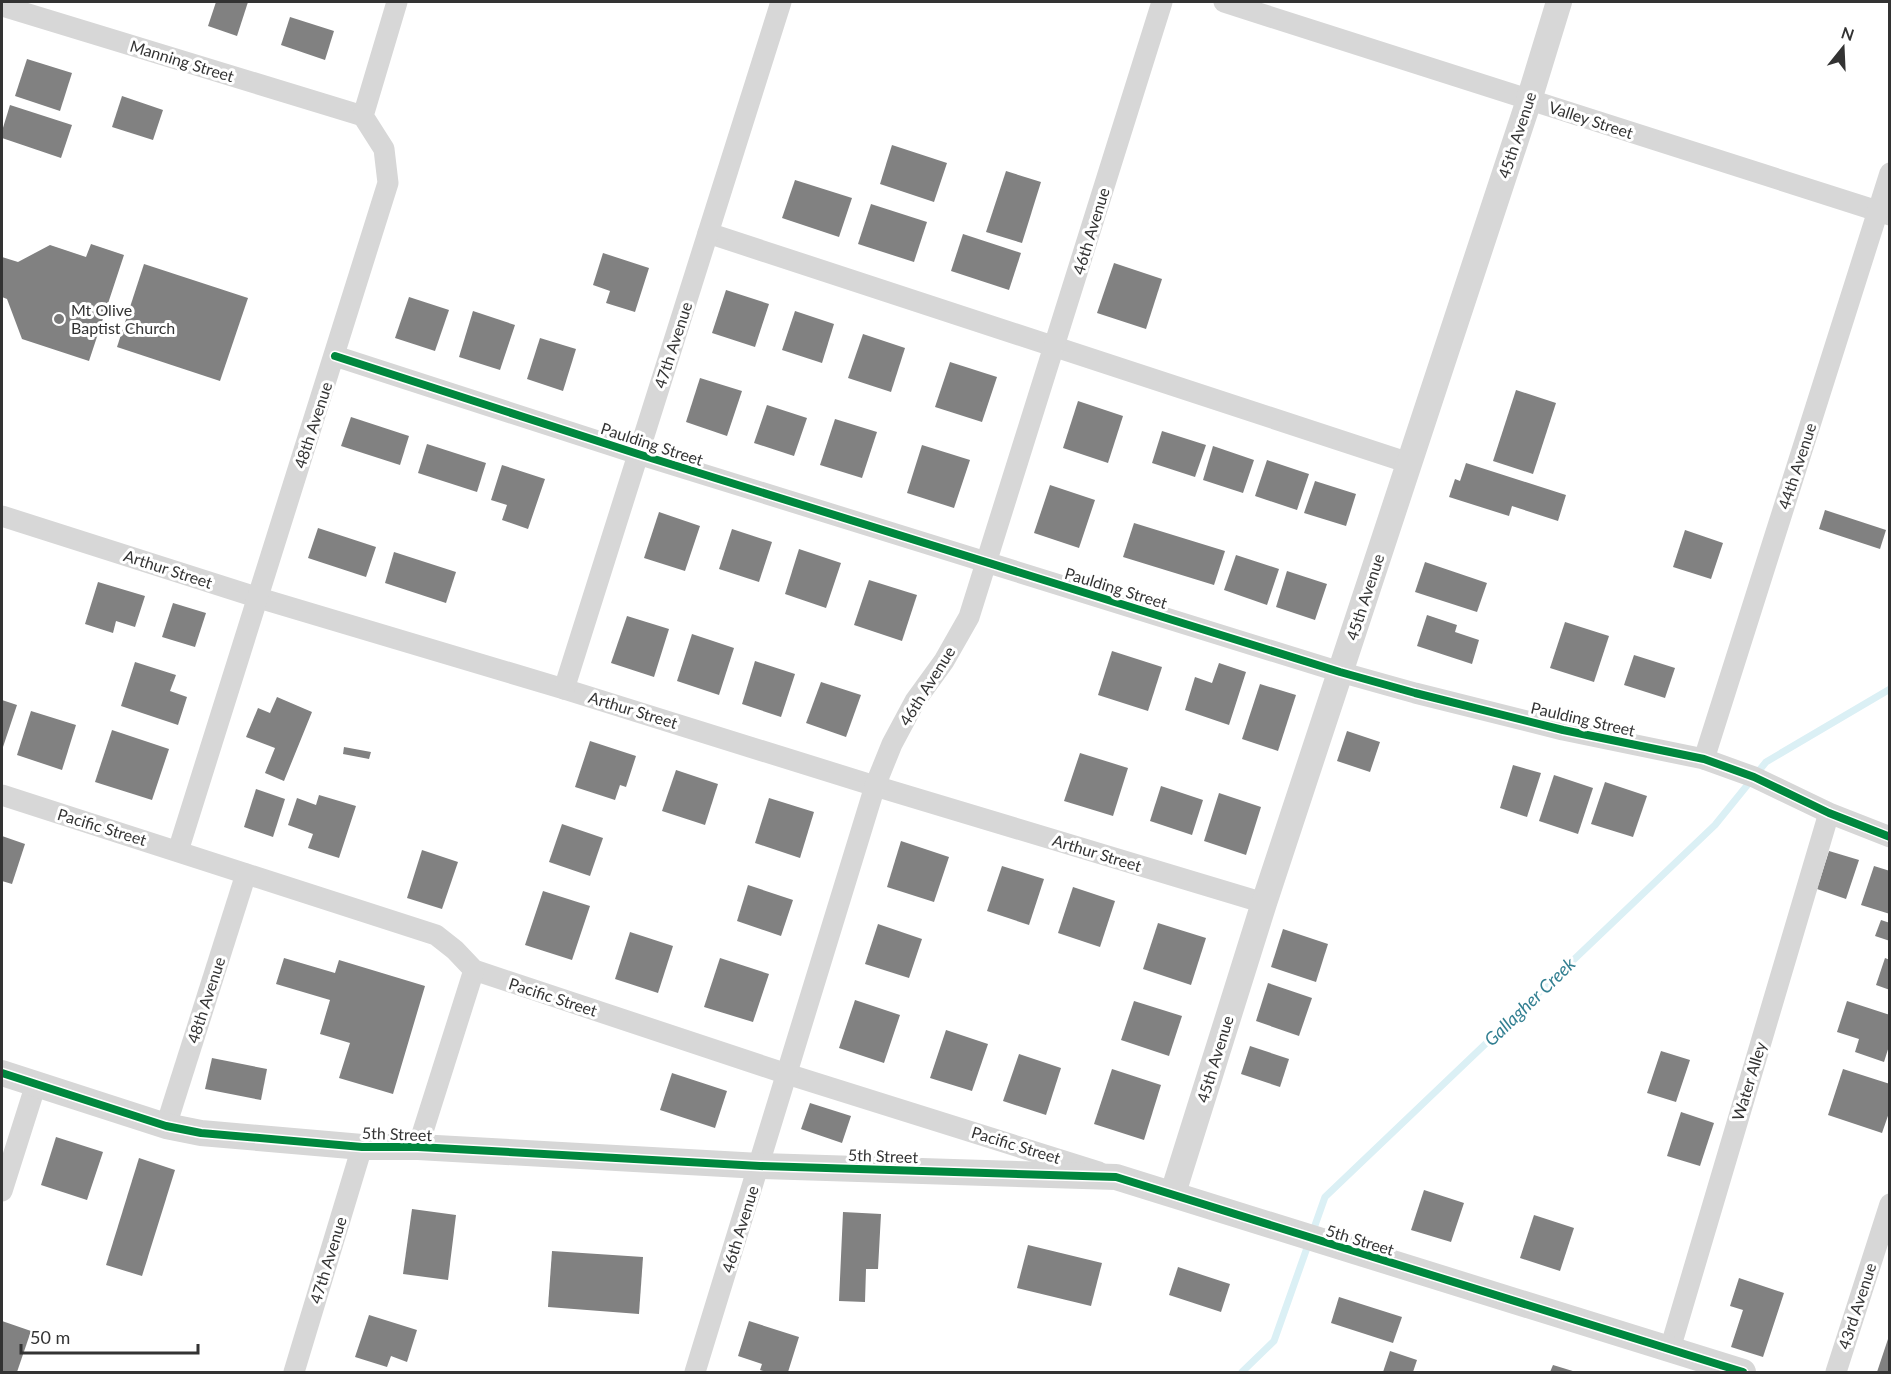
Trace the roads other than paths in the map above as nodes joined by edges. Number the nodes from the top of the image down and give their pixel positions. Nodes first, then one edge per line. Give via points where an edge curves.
1 (397, 2) edge
2 (781, 2) edge
3 (1162, 2) edge
4 (1224, 2) edge
5 (1559, 2) edge
6 (2, 6) edge
7 (1529, 100) junction
8 (363, 116) junction
9 (1890, 173) edge
10 (1883, 213) edge
11 (708, 233) junction
12 (1054, 347) junction
13 (335, 356) junction
14 (638, 454) junction
15 (1409, 464) junction
16 (2, 516) edge
17 (988, 562) junction
18 (259, 598) junction
19 (1341, 672) junction
20 (564, 689) junction
21 (1704, 759) junction
22 (875, 786) junction
23 (2, 795) edge
24 (1829, 813) junction
25 (1890, 837) edge
26 (178, 851) junction
27 (246, 874) junction
28 (1264, 903) junction
29 (474, 970) junction
30 (2, 1073) edge
31 (787, 1074) junction
32 (36, 1084) junction
33 (166, 1126) junction
34 (362, 1147) junction
35 (418, 1148) junction
36 (760, 1166) junction
37 (1116, 1177) junction
38 (2, 1191) edge
39 (1173, 1193) junction
40 (1889, 1208) edge
41 (1670, 1349) junction
42 (294, 1372) edge
43 (695, 1372) edge
44 (1743, 1372) edge
45 (1836, 1372) edge

1 - 8 street
2 - 11 street, 47th Avenue
3 - 12 street, 46th Avenue
4 - 7 street, Valley Street
5 - 7 street, 45th Avenue
6 - 8 street, Manning Street
7 - 10 street, Valley Street
7 - 15 street, 45th Avenue
8 - 13 street, 48th Avenue via 384,149 388,183
9 - 10 street, 44th Avenue
10 - 21 street, 44th Avenue
11 - 12 street
11 - 14 street, 47th Avenue
12 - 15 street
12 - 17 street, 46th Avenue
13 - 14 street, Paulding Street
13 - 18 street, 48th Avenue
14 - 17 street, Paulding Street
14 - 20 street, 47th Avenue
15 - 19 street, 45th Avenue
16 - 18 street, Arthur Street
17 - 19 street, Paulding Street
17 - 22 street, 46th Avenue via 969,617 915,701
18 - 20 street, Arthur Street
18 - 26 street, 48th Avenue
19 - 21 street, Paulding Street via 1563,730
19 - 28 street, 45th Avenue
20 - 22 street, Arthur Street
21 - 24 street, Paulding Street
22 - 28 street, Arthur Street
22 - 31 street, 46th Avenue
23 - 26 street, Pacific Street
24 - 25 street, Paulding Street
24 - 41 street, Water Alley
26 - 27 street, Pacific Street
27 - 29 street, Pacific Street via 436,935
27 - 33 street, 48th Avenue
28 - 39 street, 45th Avenue
29 - 31 street, Pacific Street
29 - 35 street
30 - 32 street, 5th Street
31 - 36 street, 46th Avenue
31 - 37 street, Pacific Street
32 - 33 street, 5th Street
32 - 38 street
33 - 34 street, 5th Street via 201,1133
34 - 35 street, 5th Street
34 - 42 street, 47th Avenue
35 - 36 street, 5th Street
36 - 37 street, 5th Street
36 - 43 street, 46th Avenue
37 - 39 street, 5th Street
39 - 41 street, 5th Street
40 - 45 street, 43rd Avenue
41 - 44 street, 5th Street

